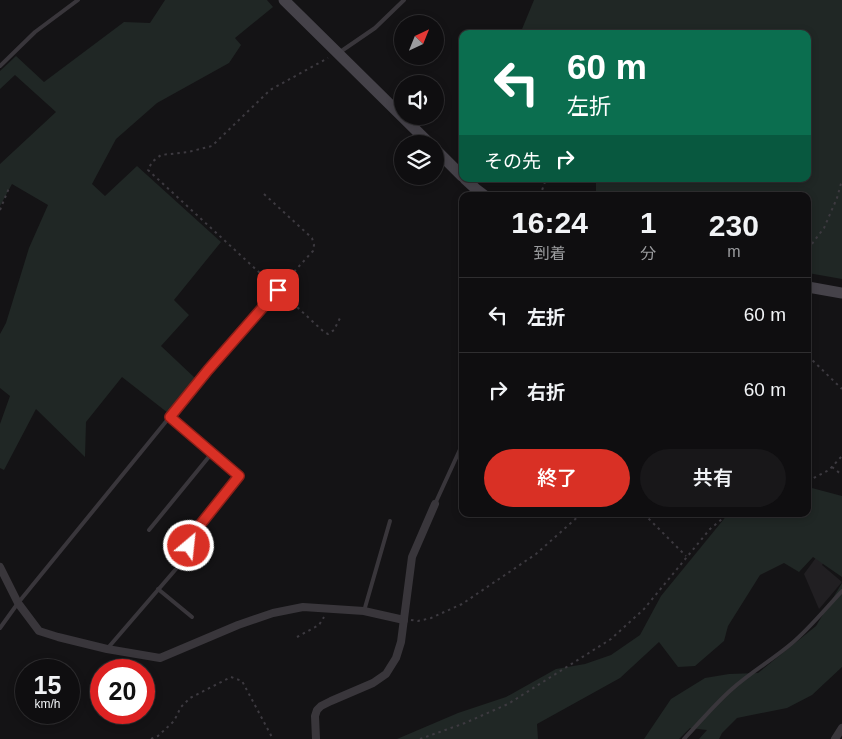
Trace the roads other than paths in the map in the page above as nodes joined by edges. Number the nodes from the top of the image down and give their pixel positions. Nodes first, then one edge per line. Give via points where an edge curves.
1 (78, 0) edge
2 (284, 0) edge
3 (404, 0) edge
4 (338, 53) junction
5 (0, 66) edge
6 (421, 135) edge
7 (444, 158) edge
8 (459, 172) edge
9 (469, 182) edge
10 (479, 192) edge
11 (811, 287) edge
12 (278, 290) road end
13 (842, 293) edge
14 (170, 417) junction
15 (459, 451) edge
16 (212, 453) junction
17 (434, 504) joint
18 (390, 521) dead end
19 (149, 530) dead end
20 (0, 567) edge
21 (158, 589) junction
22 (842, 591) edge
23 (18, 603) junction
24 (364, 611) junction
25 (192, 617) dead end
26 (404, 620) junction
27 (0, 628) edge
28 (107, 649) junction
29 (842, 728) edge
30 (316, 739) edge
31 (684, 739) edge
32 (835, 739) edge

1 - 5 lane via 35,32
2 - 4 street
3 - 4 lane via 375,28
4 - 6 street
7 - 8 street
9 - 10 street
11 - 13 street
12 - 14 lane
14 - 16 lane
14 - 23 lane
15 - 17 lane
16 - 19 lane
16 - 21 lane via 239,476 196,530 182,562
17 - 26 street via 412,557
18 - 24 lane
20 - 23 street
21 - 25 lane
21 - 28 lane
22 - 31 lane via 806,631 730,690
23 - 27 lane
23 - 28 street via 39,631
24 - 26 street
24 - 28 street via 302,607 238,625 160,658
26 - 30 street via 396,658 386,674 316,710
29 - 32 street

